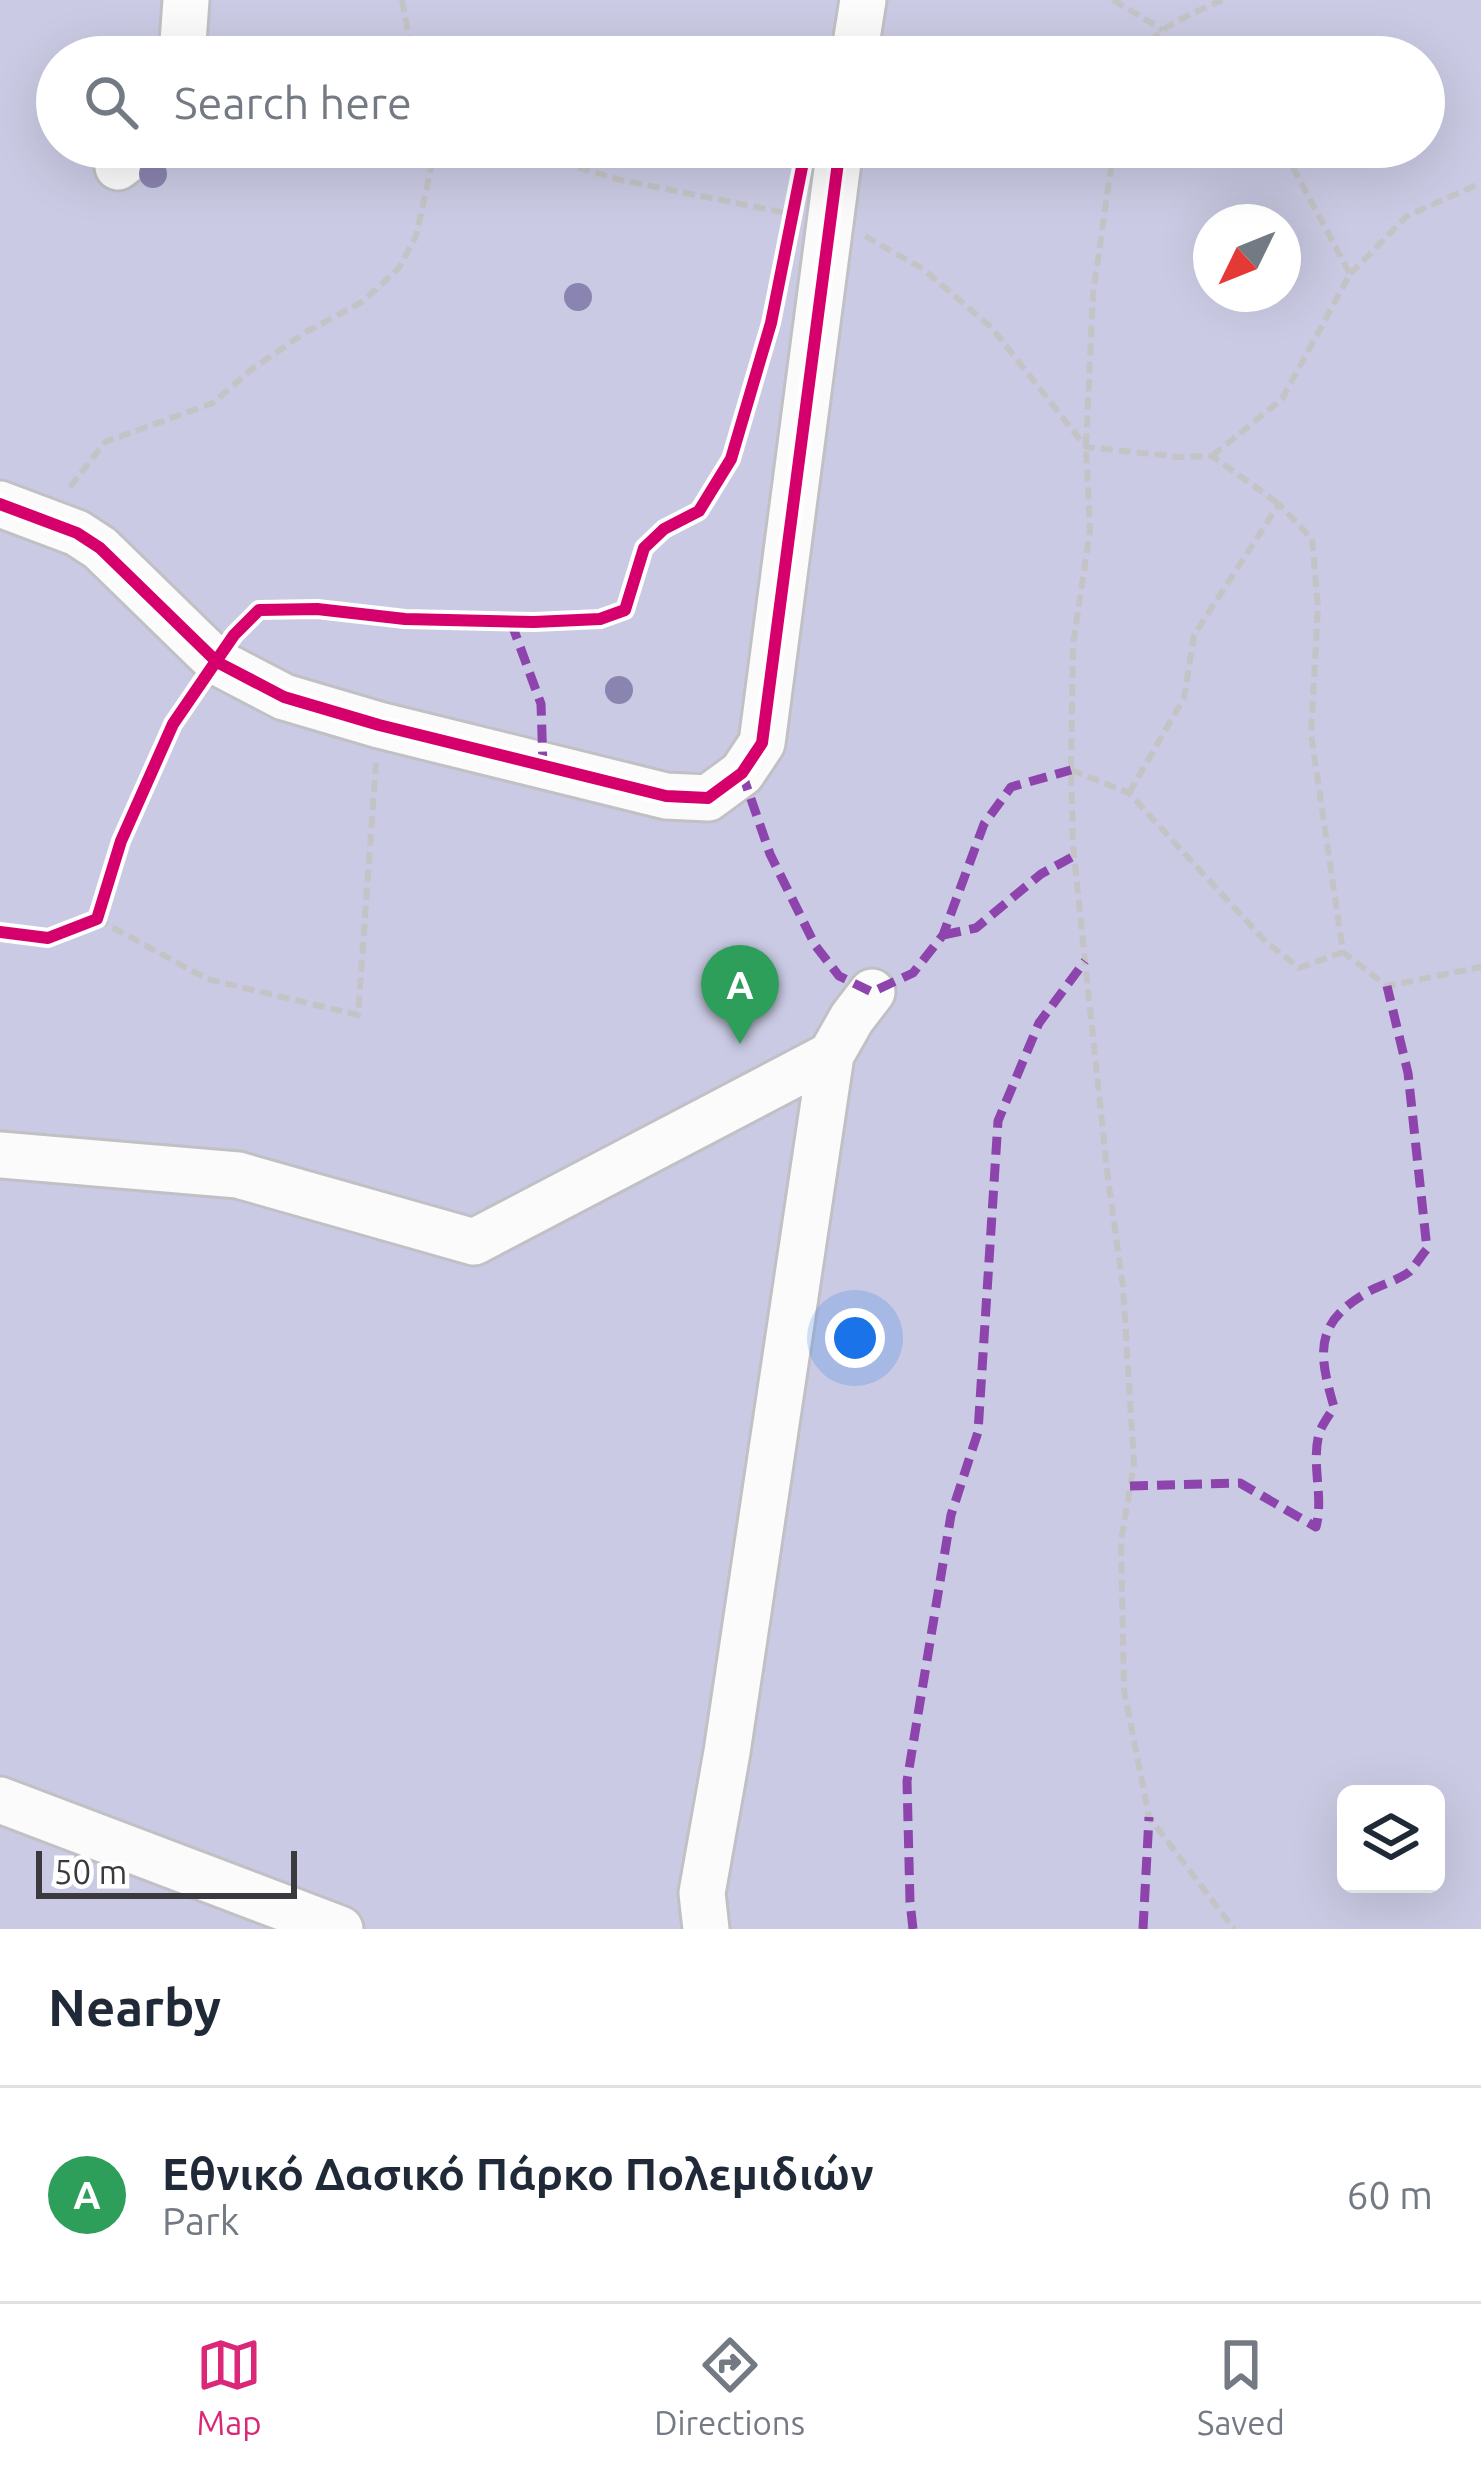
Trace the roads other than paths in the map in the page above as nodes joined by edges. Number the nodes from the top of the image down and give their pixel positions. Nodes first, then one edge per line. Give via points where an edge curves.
1 (186, 0) edge
2 (863, 0) edge
3 (183, 36) edge
4 (857, 36) edge
5 (828, 168) edge
6 (0, 504) edge
7 (872, 992) dead end
8 (831, 1055) junction
9 (0, 1155) edge
10 (0, 1800) edge
11 (340, 1929) edge
12 (706, 1929) edge

1 - 3 street
2 - 4 street
5 - 6 street via 802,213 763,743 742,773 708,798 666,796 284,697 217,662 100,548
7 - 8 street
8 - 9 street via 474,1242 238,1175
8 - 12 street via 702,1893
10 - 11 street

